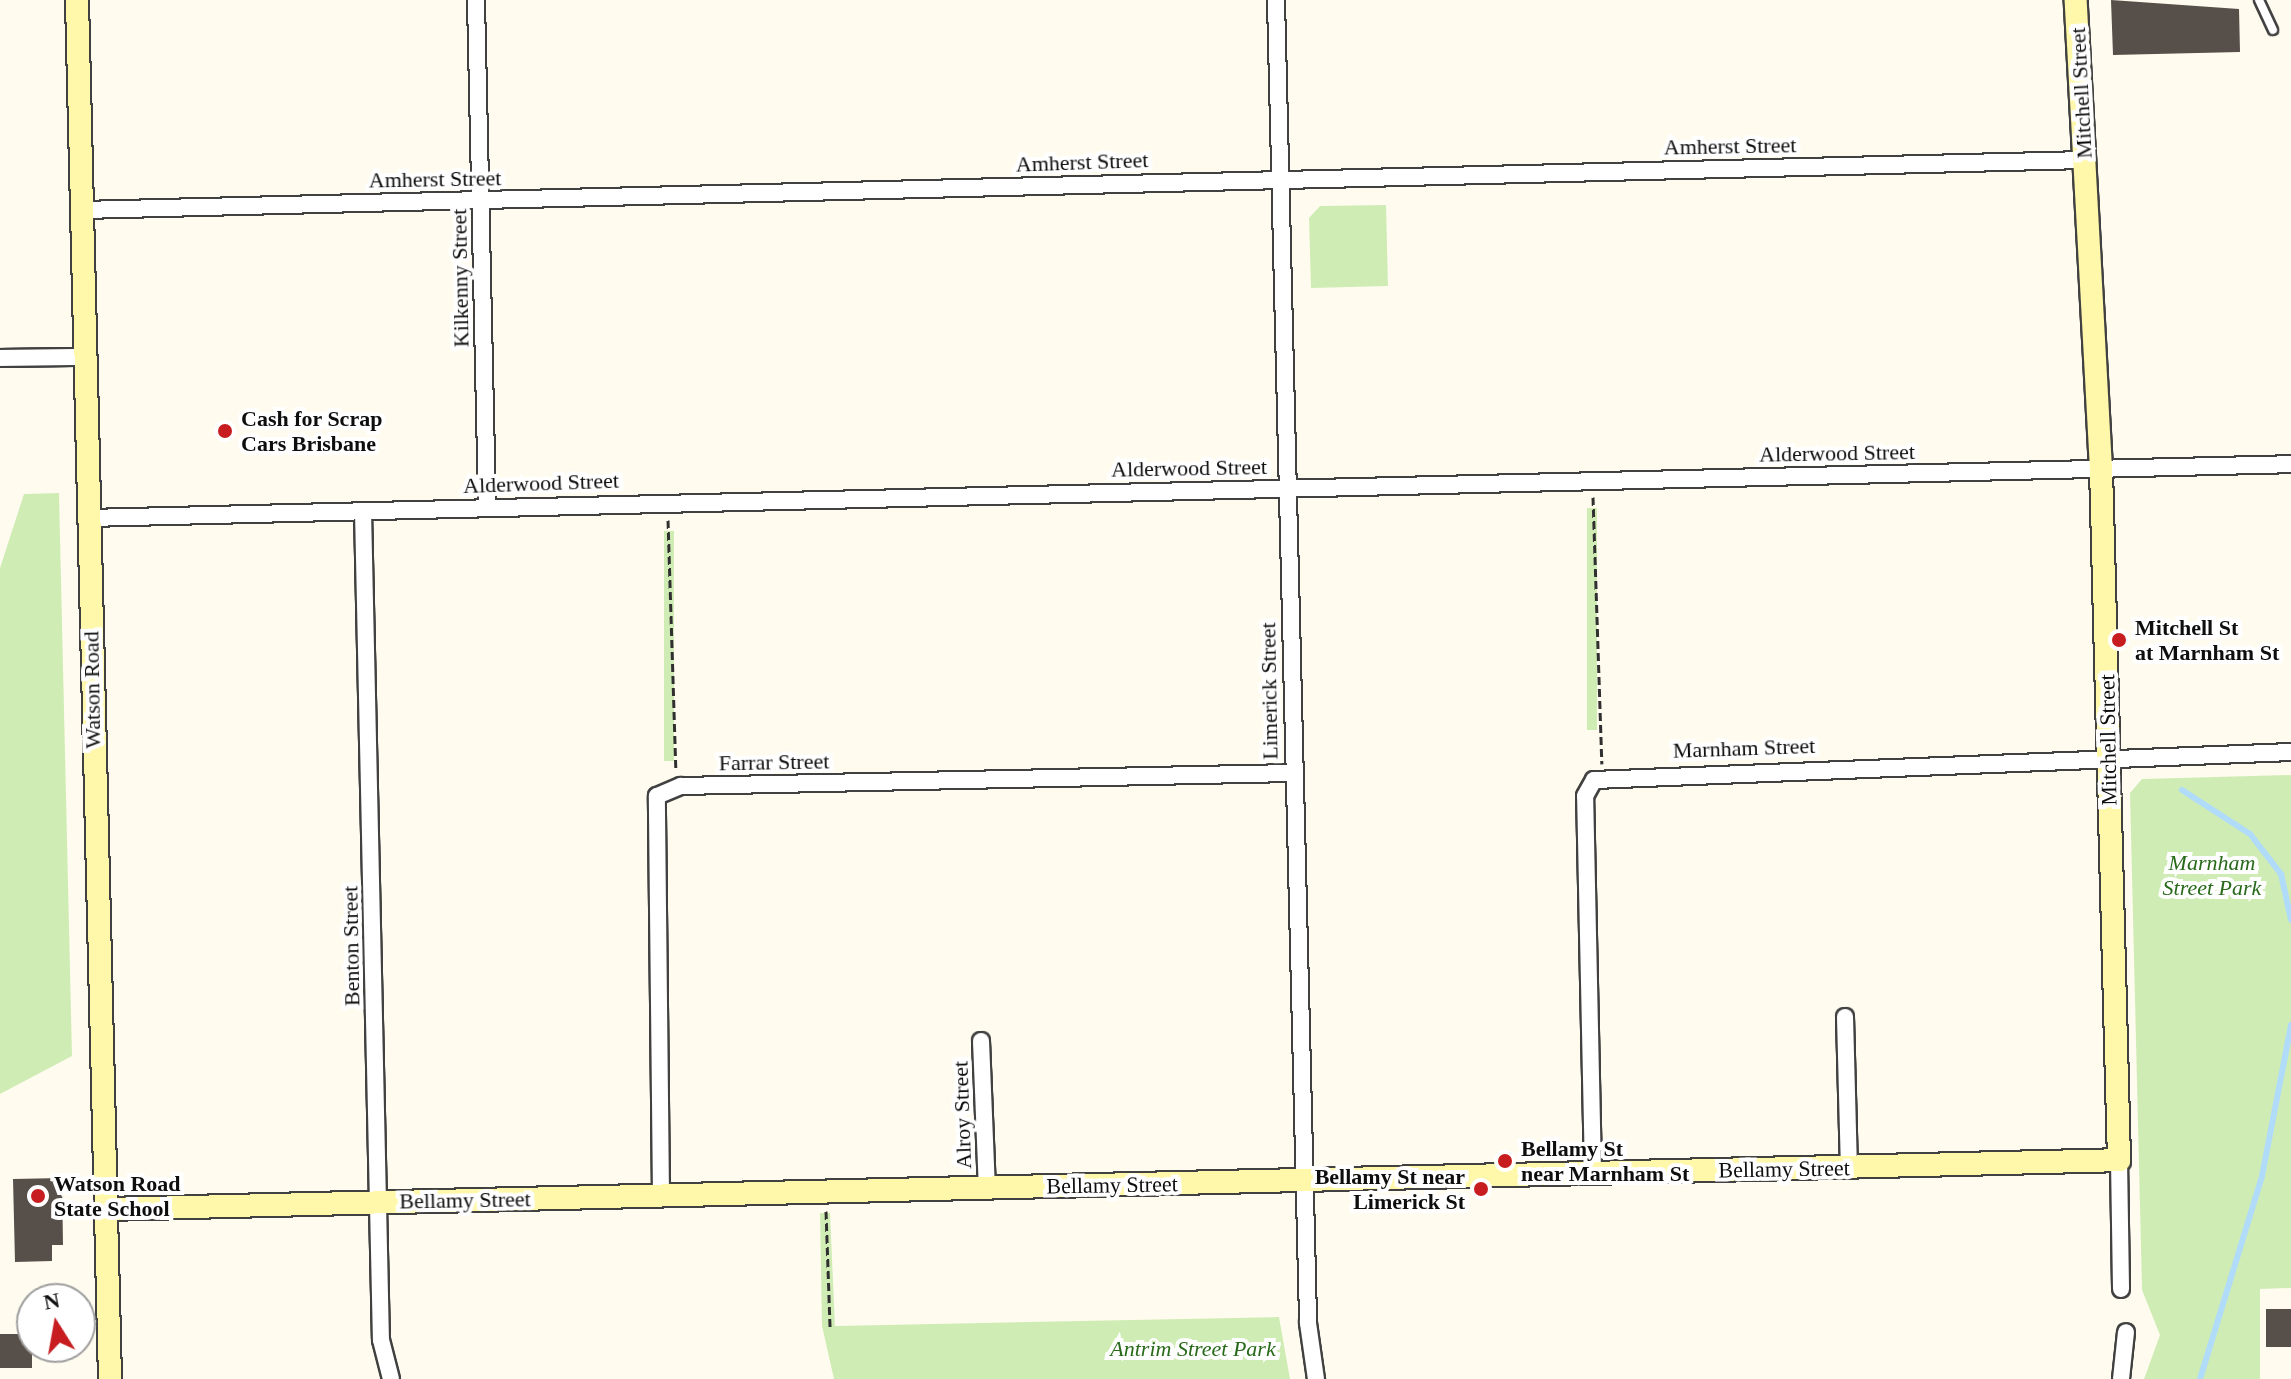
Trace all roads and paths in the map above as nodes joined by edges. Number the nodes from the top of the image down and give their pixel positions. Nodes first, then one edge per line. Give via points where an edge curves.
1 (77, 0) edge
2 (476, 0) edge
3 (1276, 0) edge
4 (2076, 0) edge
5 (2259, 0) edge
6 (2273, 30) dead end
7 (2084, 160) junction
8 (1281, 179) junction
9 (481, 200) junction
10 (82, 210) junction
11 (86, 357) junction
12 (0, 358) edge
13 (2291, 464) edge
14 (2101, 469) junction
15 (1592, 480) junction
16 (1287, 488) junction
17 (668, 501) junction
18 (487, 506) junction
19 (363, 511) junction
20 (88, 518) junction
21 (2291, 752) edge
22 (2108, 757) junction
23 (1293, 773) junction
24 (1607, 775) junction
25 (681, 786) junction
26 (1845, 1017) dead end
27 (981, 1041) dead end
28 (2119, 1160) junction
29 (1849, 1168) junction
30 (1593, 1173) junction
31 (1304, 1180) junction
32 (987, 1188) junction
33 (825, 1191) junction
34 (661, 1195) junction
35 (378, 1203) junction
36 (106, 1209) junction
37 (2121, 1289) dead end
38 (830, 1328) dead end
39 (2126, 1332) dead end
40 (110, 1379) edge
41 (391, 1379) edge
42 (1316, 1379) edge
43 (2121, 1379) edge

1 - 10 street, Watson Road
2 - 9 street, Kilkenny Street
3 - 8 street, Limerick Street
4 - 7 street, Mitchell Street
5 - 6 lane
7 - 8 street, Amherst Street
7 - 14 street, Mitchell Street
8 - 9 street, Amherst Street
8 - 16 street, Limerick Street
9 - 10 street, Amherst Street
9 - 18 street, Kilkenny Street
10 - 11 street, Watson Road
11 - 12 street
11 - 20 street, Watson Road
13 - 14 street, Alderwood Street
14 - 15 street, Alderwood Street
14 - 22 street, Mitchell Street
15 - 16 street, Alderwood Street
15 - 24 path via 1597,753
16 - 17 street, Alderwood Street
16 - 23 street, Limerick Street
17 - 18 street, Alderwood Street
17 - 25 path via 674,763
18 - 19 street, Alderwood Street
19 - 20 street, Alderwood Street
19 - 35 street, Benton Street
20 - 36 street, Watson Road
21 - 22 street, Marnham Street
22 - 24 street, Marnham Street
22 - 28 street, Mitchell Street
23 - 25 street, Farrar Street
23 - 31 street, Limerick Street
24 - 30 street via 1594,780 1585,796
25 - 34 street via 657,796 652,821
26 - 29 street
27 - 32 street, Alroy Street
28 - 29 street, Bellamy Street
28 - 37 street, Mitchell Street
29 - 30 street, Bellamy Street
30 - 31 street, Bellamy Street
31 - 32 street, Bellamy Street
31 - 42 street, Limerick Street
32 - 33 street, Bellamy Street
33 - 34 street, Bellamy Street
33 - 38 path
34 - 35 street, Bellamy Street
35 - 36 street, Bellamy Street
35 - 41 street, Benton Street via 381,1340
36 - 40 street, Watson Road
39 - 43 street

